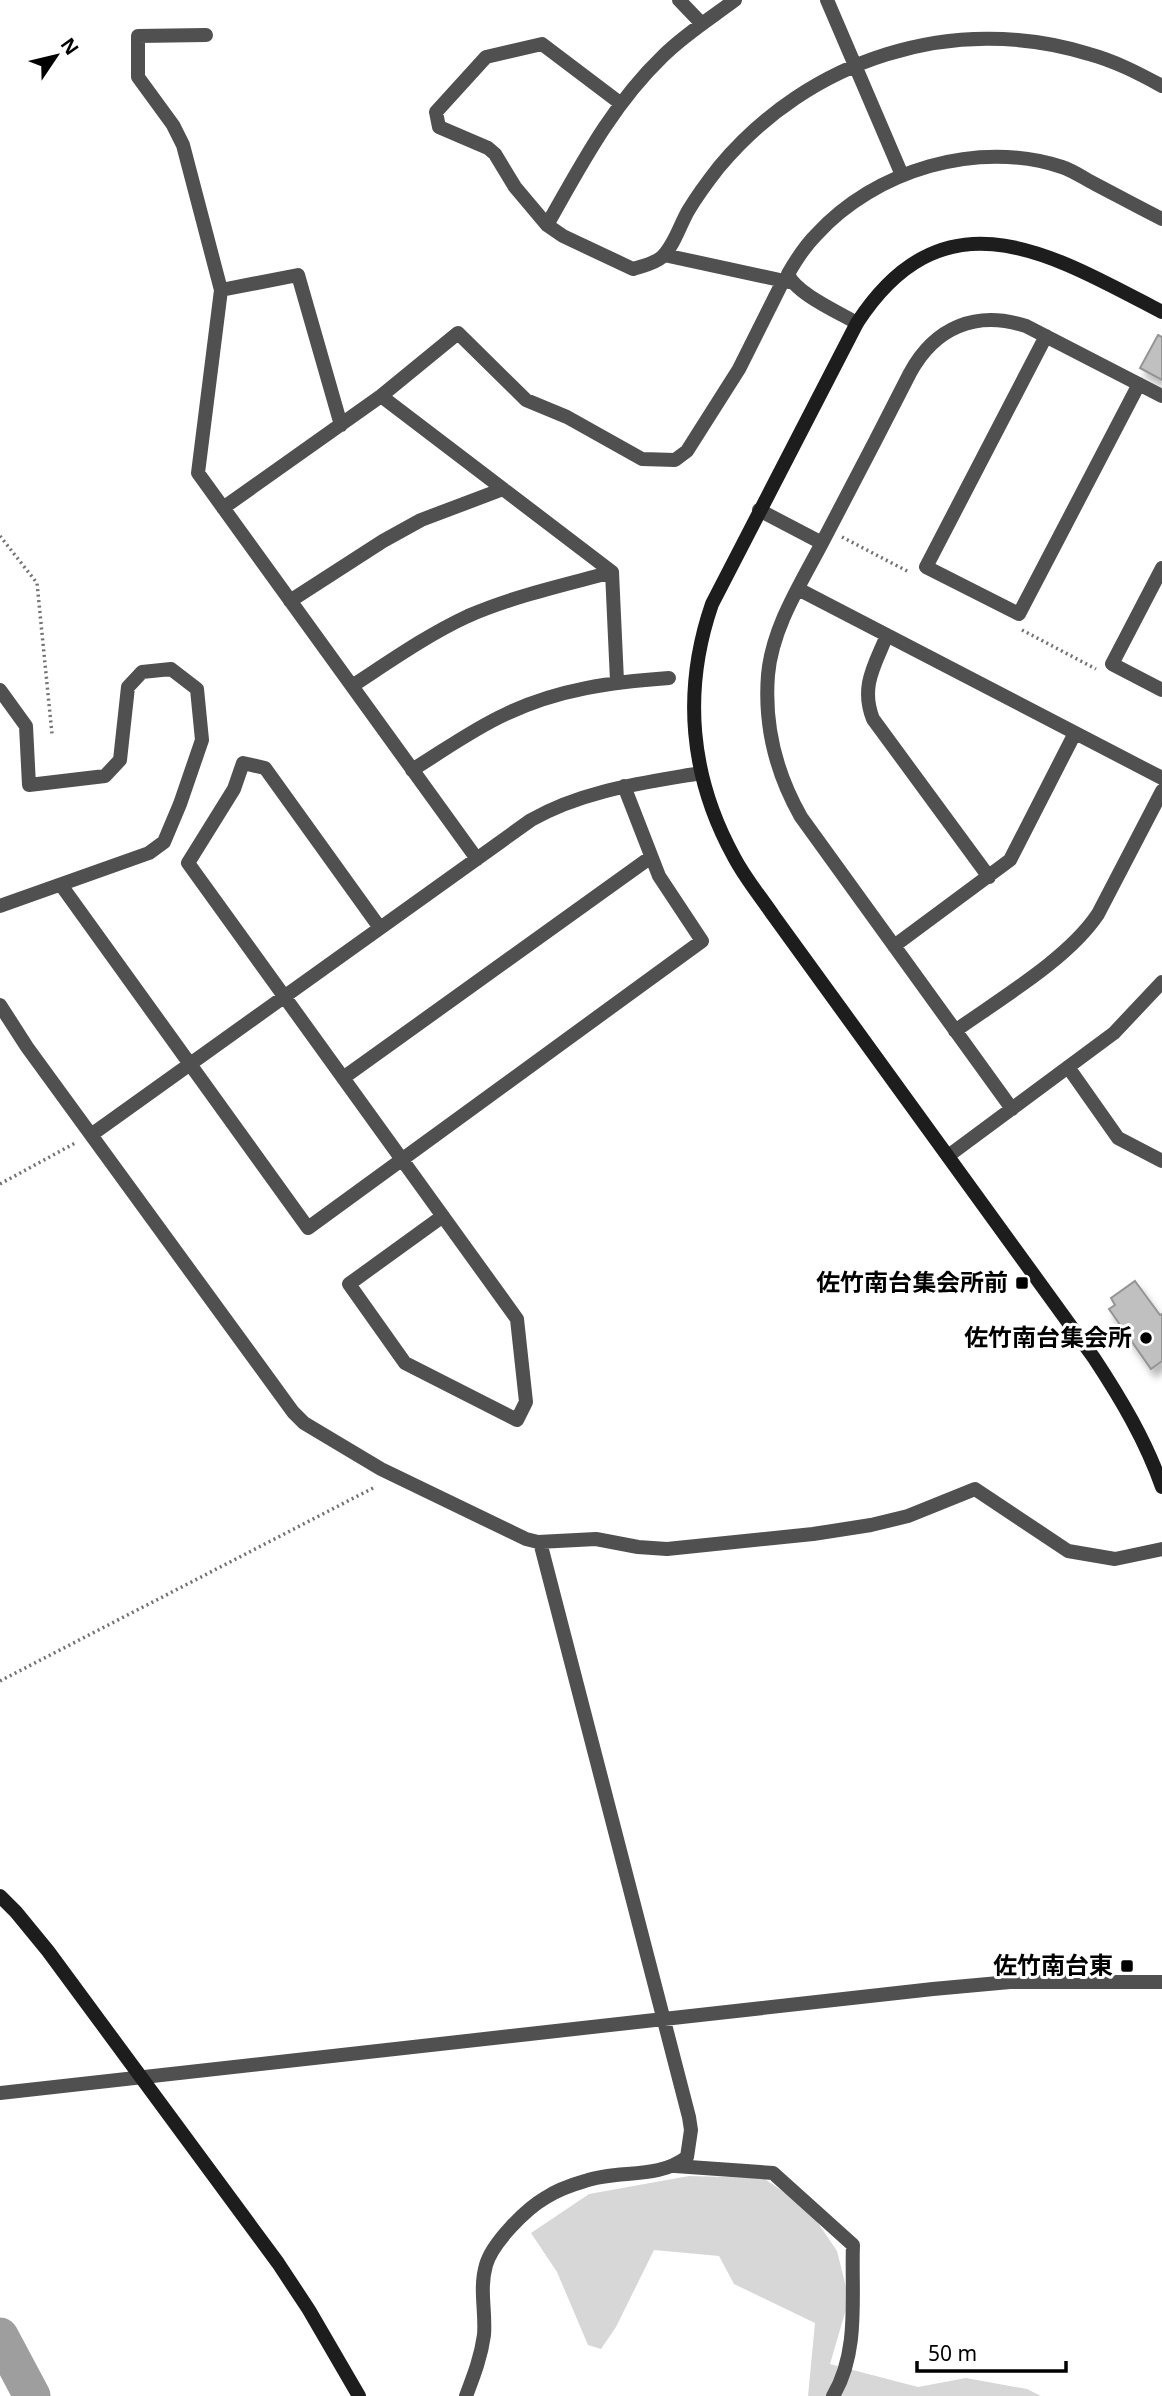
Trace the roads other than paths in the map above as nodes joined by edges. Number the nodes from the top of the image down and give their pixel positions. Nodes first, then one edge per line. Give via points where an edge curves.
1 (679, 0) edge
2 (735, 0) edge
3 (827, 0) edge
4 (702, 24) junction
5 (206, 35) dead end
6 (855, 64) junction
7 (1162, 86) edge
8 (620, 103) junction
9 (902, 175) junction
10 (1162, 219) edge
11 (547, 225) junction
12 (664, 255) junction
13 (787, 282) junction
14 (220, 290) junction
15 (1162, 312) edge
16 (857, 323) junction
17 (1046, 336) junction
18 (1139, 384) junction
19 (381, 396) junction
20 (1162, 396) edge
21 (341, 425) junction
22 (503, 489) junction
23 (223, 508) junction
24 (760, 510) junction
25 (822, 543) junction
26 (1162, 568) edge
27 (612, 572) junction
28 (798, 589) junction
29 (290, 601) junction
30 (887, 635) junction
31 (669, 678) dead end
32 (617, 681) junction
33 (352, 686) junction
34 (0, 690) edge
35 (1162, 690) edge
36 (1075, 733) junction
37 (412, 770) junction
38 (701, 773) junction
39 (1162, 778) edge
40 (624, 786) junction
41 (1162, 791) edge
42 (651, 857) junction
43 (477, 859) junction
44 (989, 877) junction
45 (61, 885) junction
46 (0, 906) edge
47 (380, 928) junction
48 (894, 946) junction
49 (1162, 982) edge
50 (284, 997) junction
51 (0, 1004) edge
52 (955, 1031) junction
53 (190, 1064) junction
54 (1068, 1067) junction
55 (343, 1078) junction
56 (1012, 1109) junction
57 (91, 1135) junction
58 (948, 1156) junction
59 (402, 1160) junction
60 (1162, 1161) edge
61 (443, 1216) junction
62 (1162, 1487) edge
63 (540, 1542) junction
64 (1162, 1549) edge
65 (0, 1896) edge
66 (1162, 1982) edge
67 (665, 2018) junction
68 (140, 2076) junction
69 (0, 2093) edge
70 (675, 2166) junction
71 (359, 2396) edge
72 (466, 2396) edge
73 (833, 2396) edge

1 - 4 street
2 - 4 street
3 - 6 street
4 - 8 street via 664,55
5 - 14 street via 138,36 138,77 183,145
6 - 7 street via 937,43 1005,40 1088,53
6 - 9 street
6 - 12 street via 818,82 752,132 718,168
8 - 11 street
8 - 11 street via 542,44 486,57 436,112 439,127 495,154
9 - 10 street via 968,158 1032,160 1063,167
9 - 13 street via 842,211 816,234
11 - 12 street via 632,269
12 - 13 street
13 - 16 street
13 - 19 street via 687,452 675,460 642,459 526,400 458,333
14 - 21 street via 298,275
14 - 23 street via 198,473
15 - 16 street via 1060,261 1005,244 977,243 948,249 902,272
16 - 24 street
17 - 18 street
17 - 18 street via 926,567 1019,614
17 - 25 street via 1011,321 984,320 956,327 933,343 916,362
18 - 20 street
19 - 21 street
19 - 22 street
21 - 23 street
22 - 27 street
22 - 29 street via 412,525
23 - 29 street
24 - 25 street
24 - 38 street via 712,604 701,636 694,698 694,738
25 - 28 street
26 - 35 street via 1112,664
27 - 32 street
27 - 33 street via 467,616
28 - 30 street
28 - 48 street via 768,674 770,738 777,766 801,817
29 - 33 street
30 - 36 street
30 - 44 street via 868,681 873,719
31 - 32 street
32 - 37 street via 505,714
33 - 37 street
34 - 45 street via 26,726 29,785 106,776 120,760 128,687 142,672 171,669 197,690 202,740 164,842 149,853
36 - 39 street
36 - 44 street via 1010,860
37 - 43 street
38 - 40 street
38 - 58 street via 735,859
40 - 42 street
40 - 43 street via 552,808
41 - 52 street via 1088,929 1064,952
42 - 55 street
42 - 59 street via 702,941
43 - 47 street
44 - 48 street
45 - 46 street
45 - 53 street
47 - 50 street
47 - 50 street via 265,768 243,763 234,789 188,863
48 - 52 street
49 - 54 street via 1114,1033
50 - 53 street
50 - 55 street
51 - 57 street
52 - 56 street
53 - 57 street
53 - 59 street via 308,1228
54 - 56 street
54 - 60 street via 1118,1138
55 - 59 street
56 - 58 street
57 - 63 street via 304,1423 381,1469
58 - 62 street via 1117,1393
59 - 61 street
61 - 61 street via 517,1319 526,1402 517,1420 405,1363 349,1284
63 - 64 street via 596,1539 667,1549 813,1534 908,1516 975,1489 1068,1551 1115,1559
63 - 67 street
65 - 68 street via 48,1951
66 - 67 street via 1010,1982
67 - 68 street
67 - 70 street via 691,2130 687,2157
68 - 69 street
68 - 71 street via 278,2263
70 - 72 street via 600,2176 571,2186 544,2198 501,2239 486,2262 484,2333 476,2375
70 - 73 street via 773,2173 853,2245 854,2320 842,2381

